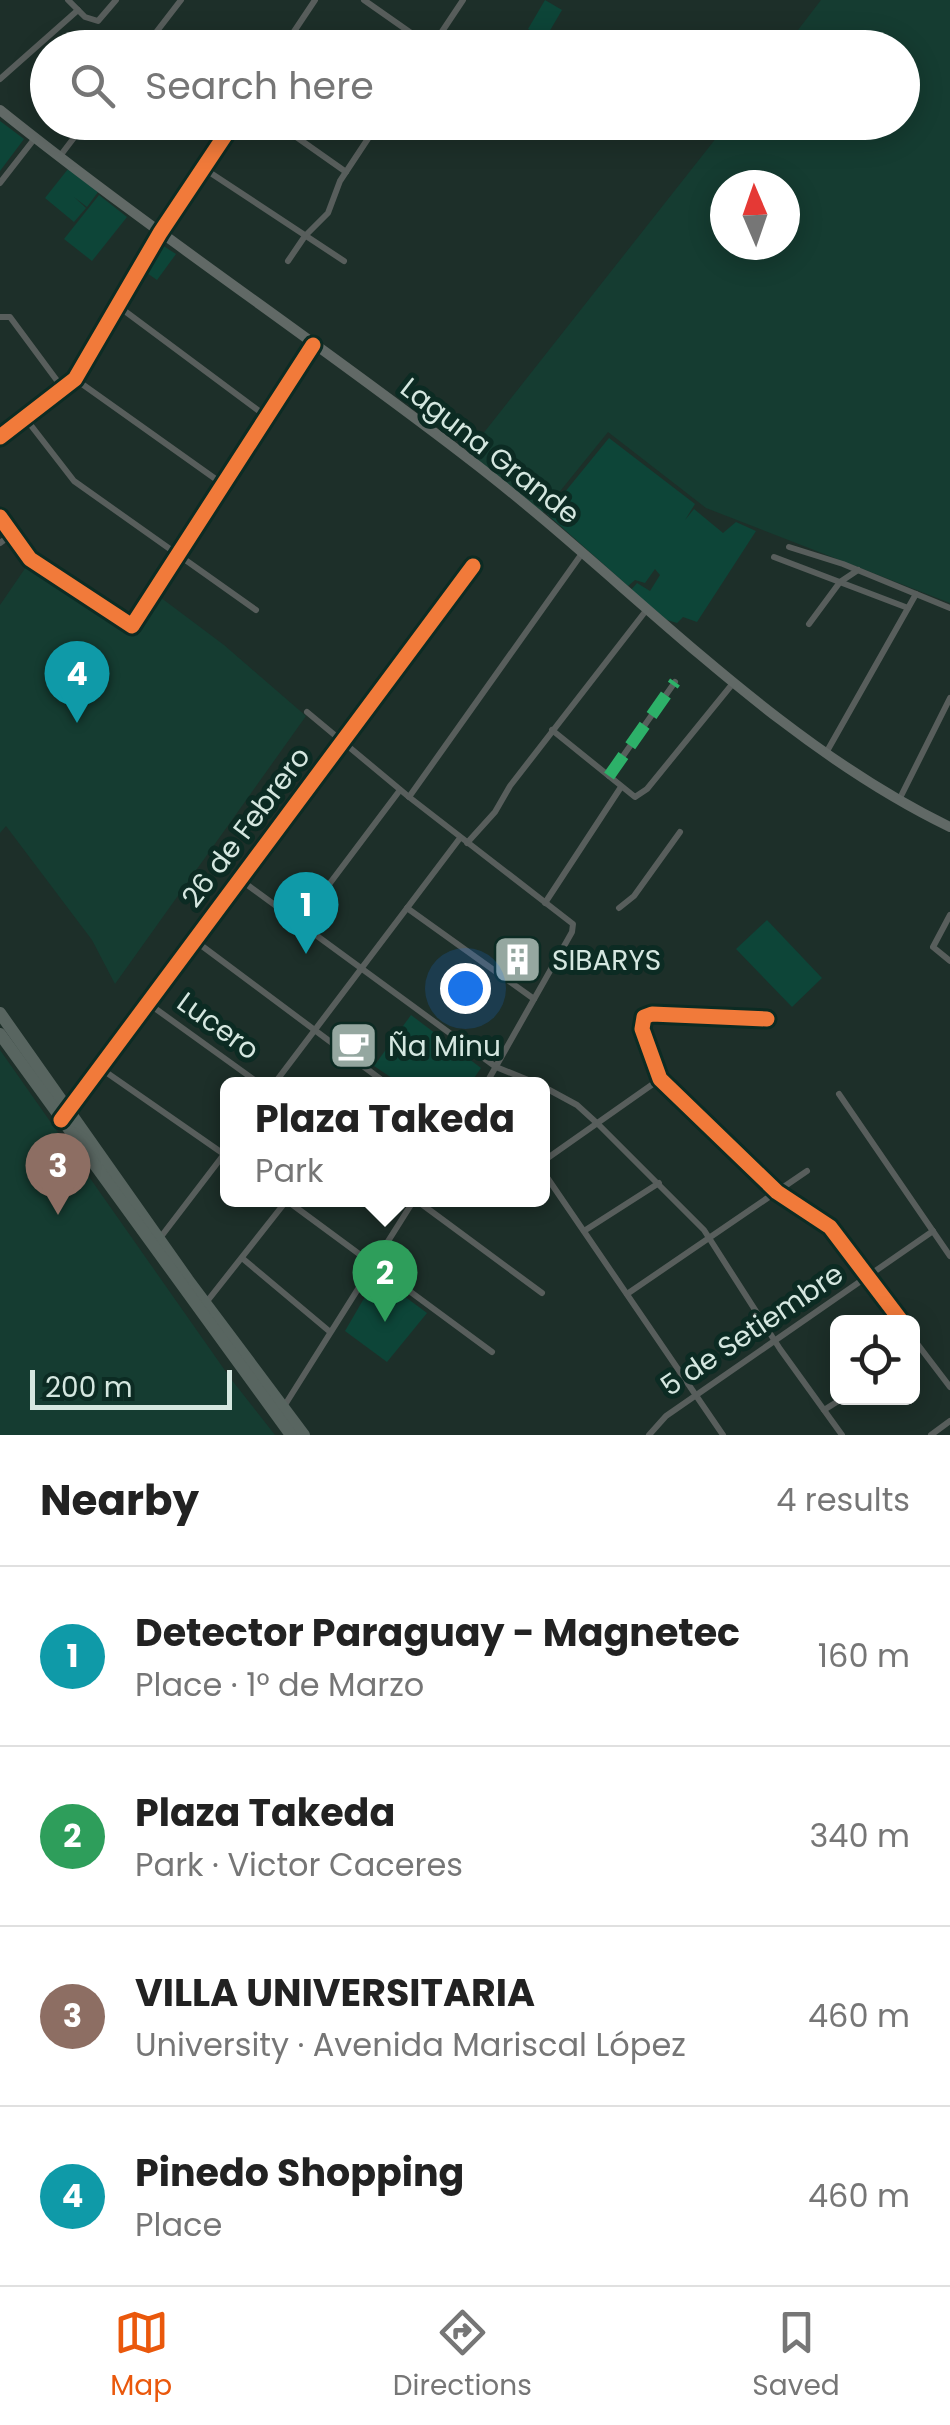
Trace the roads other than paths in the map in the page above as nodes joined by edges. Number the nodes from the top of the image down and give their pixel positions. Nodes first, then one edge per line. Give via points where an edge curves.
1 (68, 0) edge
2 (116, 0) edge
3 (181, 0) edge
4 (315, 0) edge
5 (364, 0) edge
6 (463, 0) edge
7 (78, 10) junction
8 (55, 30) edge
9 (157, 30) edge
10 (295, 30) edge
11 (407, 30) edge
12 (443, 30) edge
13 (30, 52) edge
14 (0, 79) edge
15 (0, 110) edge
16 (30, 135) edge
17 (33, 140) edge
18 (37, 140) edge
19 (72, 140) edge
20 (221, 140) edge
21 (301, 140) edge
22 (367, 140) edge
23 (60, 156) junction
24 (202, 168) junction
25 (346, 172) junction
26 (0, 184) edge
27 (160, 233) junction
28 (305, 236) junction
29 (288, 261) dead end
30 (344, 261) dead end
31 (118, 306) junction
32 (1, 316) edge
33 (314, 345) junction
34 (75, 379) junction
35 (64, 390) junction
36 (26, 418) junction
37 (267, 418) junction
38 (0, 437) edge
39 (224, 485) junction
40 (0, 518) edge
41 (12, 534) junction
42 (0, 543) edge
43 (789, 547) dead end
44 (583, 552) junction
45 (180, 556) junction
46 (774, 557) dead end
47 (473, 566) dead end
48 (858, 570) junction
49 (840, 582) junction
50 (916, 594) junction
51 (648, 608) junction
52 (908, 608) junction
53 (950, 608) edge
54 (256, 610) dead end
55 (810, 624) dead end
56 (735, 681) junction
57 (675, 682) dead end
58 (950, 698) edge
59 (307, 712) dead end
60 (552, 730) junction
61 (341, 743) junction
62 (826, 753) junction
63 (609, 776) junction
64 (621, 787) junction
65 (400, 790) junction
66 (409, 797) junction
67 (898, 802) junction
68 (950, 827) edge
69 (680, 832) dead end
70 (464, 840) junction
71 (238, 878) junction
72 (545, 903) junction
73 (407, 908) junction
74 (620, 908) dead end
75 (950, 914) edge
76 (300, 923) junction
77 (194, 940) junction
78 (950, 960) edge
79 (362, 968) junction
80 (534, 998) junction
81 (149, 1004) junction
82 (0, 1013) edge
83 (767, 1018) dead end
84 (314, 1032) junction
85 (0, 1034) edge
86 (496, 1067) junction
87 (100, 1068) junction
88 (250, 1077) edge
89 (279, 1077) edge
90 (377, 1077) edge
91 (490, 1077) edge
92 (519, 1077) edge
93 (660, 1079) junction
94 (550, 1091) edge
95 (839, 1094) dead end
96 (66, 1114) junction
97 (599, 1125) junction
98 (220, 1149) edge
99 (550, 1157) edge
100 (220, 1161) edge
101 (807, 1171) dead end
102 (550, 1182) edge
103 (659, 1183) junction
104 (777, 1192) junction
105 (282, 1207) edge
106 (296, 1207) edge
107 (410, 1207) edge
108 (425, 1207) edge
109 (584, 1231) junction
110 (933, 1231) junction
111 (710, 1238) junction
112 (155, 1242) junction
113 (950, 1256) edge
114 (242, 1258) junction
115 (372, 1265) junction
116 (868, 1278) junction
117 (542, 1293) dead end
118 (627, 1294) junction
119 (205, 1304) junction
120 (897, 1315) edge
121 (329, 1332) junction
122 (775, 1340) junction
123 (920, 1348) edge
124 (492, 1352) dead end
125 (950, 1387) edge
126 (696, 1395) junction
127 (832, 1405) edge
128 (824, 1410) junction
129 (278, 1412) junction
130 (950, 1422) edge
131 (291, 1435) edge
132 (304, 1435) edge
133 (650, 1435) edge
134 (723, 1435) edge
135 (842, 1435) edge
136 (930, 1435) edge

1 - 7 street
2 - 7 street via 101,20
3 - 9 street
4 - 10 street
5 - 11 street
6 - 12 street
7 - 8 street
13 - 14 street
15 - 16 main road, Laguna Grande
17 - 26 street
18 - 23 main road, Laguna Grande
19 - 23 street
20 - 24 street
21 - 25 street
22 - 25 street
23 - 27 main road, Laguna Grande
24 - 27 street
24 - 28 street
25 - 28 street via 328,213
27 - 31 street
27 - 33 main road, Laguna Grande
28 - 29 street
28 - 30 street
31 - 34 street
31 - 37 street
32 - 35 street via 10,316
33 - 37 street
33 - 44 main road, Laguna Grande
34 - 35 street
34 - 39 street
35 - 36 street
36 - 38 street
36 - 45 street via 74,481
37 - 39 street
39 - 45 street
40 - 41 street
41 - 42 street
41 - 45 street via 30,559 132,626
43 - 48 street
44 - 51 main road, Laguna Grande
44 - 66 street
45 - 54 street
46 - 49 street
47 - 61 street, 26 de Febrero
48 - 49 street
48 - 50 street
49 - 52 street
49 - 55 street
50 - 52 street
50 - 53 street
51 - 56 main road, Laguna Grande
51 - 60 street
52 - 62 street
56 - 62 main road, Laguna Grande
56 - 64 street via 647,789 635,797
57 - 63 street
58 - 67 street
59 - 61 street
60 - 63 street
60 - 70 street via 494,812
61 - 65 street
61 - 71 street, 26 de Febrero
62 - 67 main road, Laguna Grande
63 - 64 street
64 - 72 street
65 - 66 street
65 - 76 street
66 - 70 street
67 - 68 main road, Laguna Grande
69 - 74 street
70 - 72 street
70 - 73 street
71 - 76 street
71 - 77 street, 26 de Febrero
72 - 80 street via 570,921 572,932
73 - 79 street
73 - 80 street
75 - 78 street via 934,947
76 - 79 street
77 - 81 street, 26 de Febrero
77 - 84 street
79 - 84 street
79 - 86 street
80 - 86 street
81 - 87 street, 26 de Febrero
81 - 88 street, Lucero
82 - 96 highway
83 - 93 street via 644,1017
84 - 89 street
84 - 90 street
85 - 96 highway
86 - 91 street
86 - 92 street
87 - 96 street, 26 de Febrero
87 - 98 street
93 - 97 street
93 - 104 street
94 - 97 street
95 - 110 street
96 - 112 highway
97 - 99 street
97 - 103 street
100 - 112 street
101 - 104 street
102 - 109 street
103 - 109 street
103 - 111 street
104 - 111 street
104 - 116 street via 824,1222
105 - 114 street
106 - 115 street
107 - 115 street
108 - 117 street
109 - 118 street
110 - 113 street
110 - 116 street, 5 de Setiembre
111 - 118 street
111 - 122 street
112 - 119 highway
112 - 129 highway
114 - 119 street
114 - 121 street
115 - 121 street
115 - 124 street
116 - 120 street
116 - 122 street, 5 de Setiembre
118 - 126 street
119 - 129 highway
121 - 129 street
122 - 126 street, 5 de Setiembre
122 - 128 street
123 - 125 street
126 - 133 street, 5 de Setiembre
126 - 134 street
127 - 128 street
128 - 135 street
129 - 131 highway
129 - 132 highway
130 - 136 street

